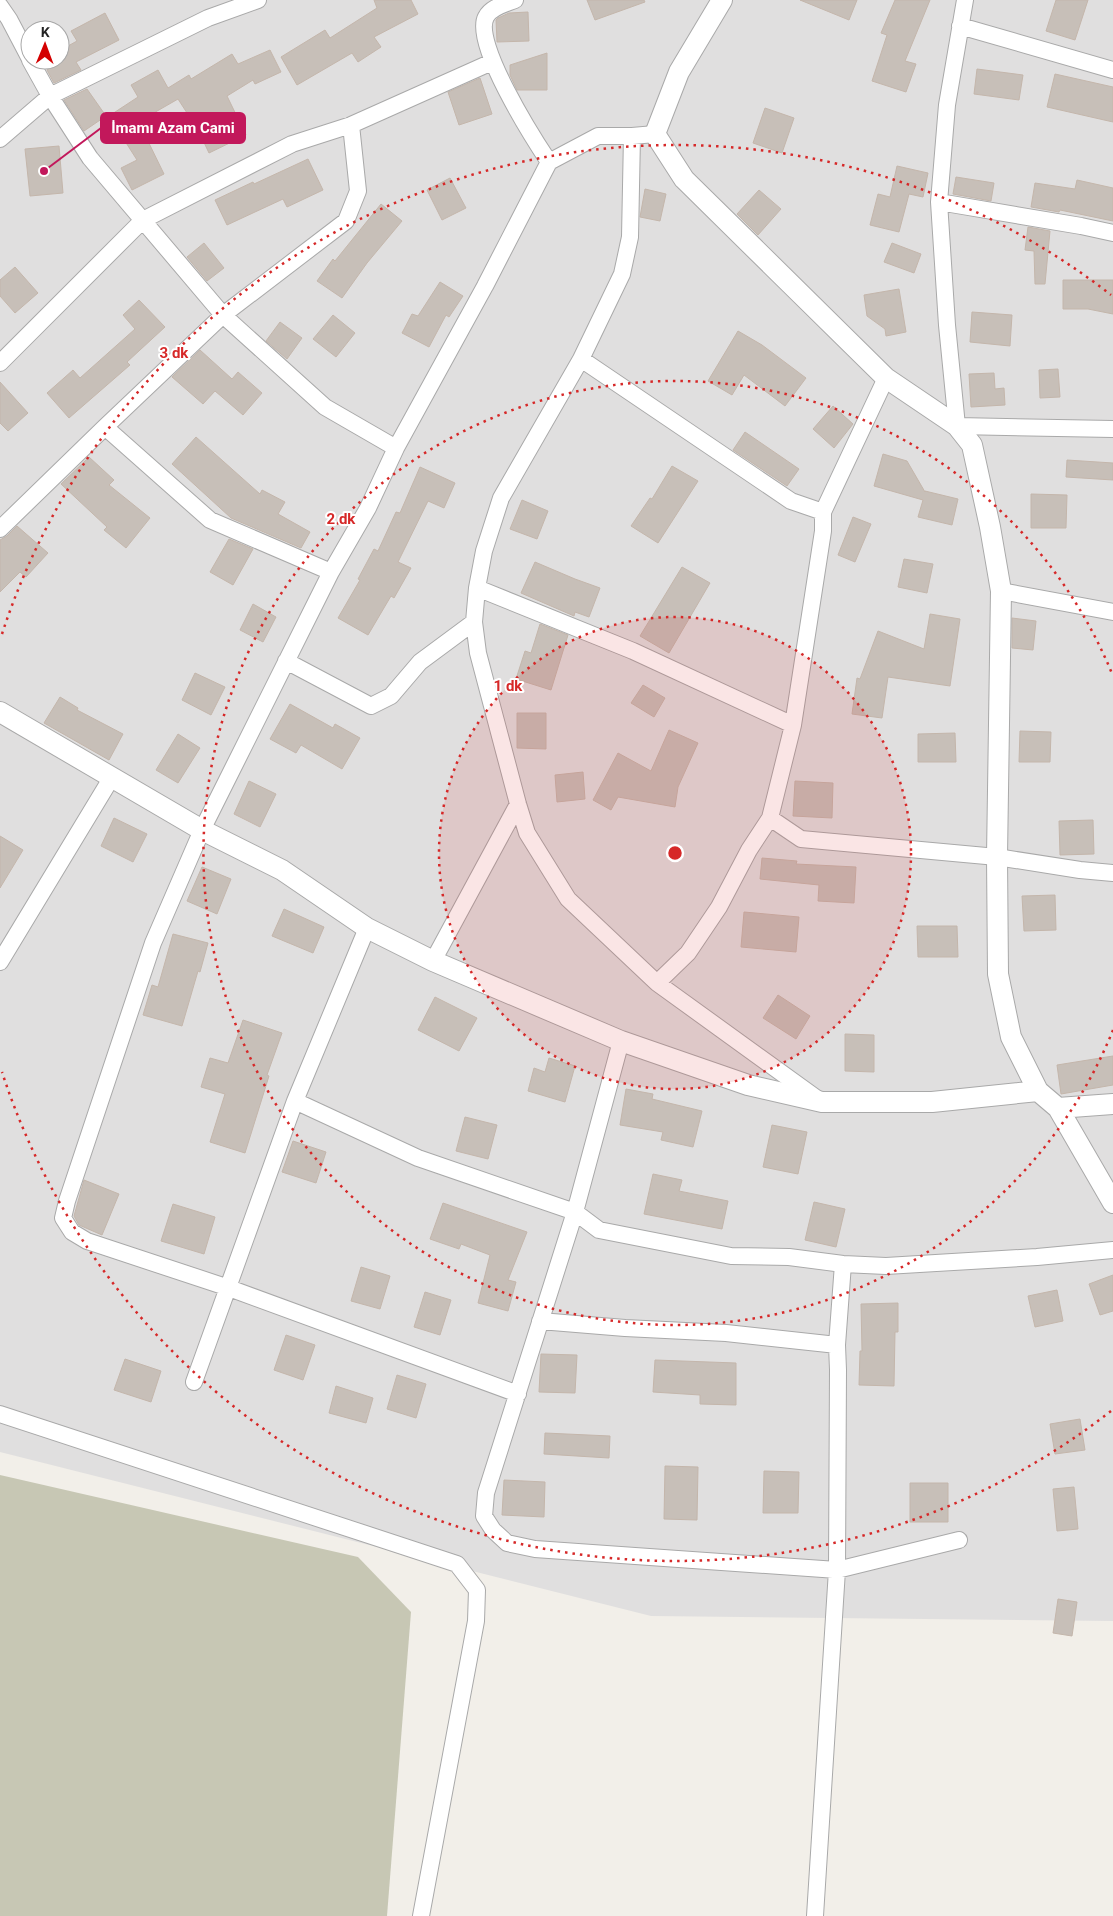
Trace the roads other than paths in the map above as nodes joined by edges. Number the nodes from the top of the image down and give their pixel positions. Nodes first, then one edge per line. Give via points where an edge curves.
1 (258, 0) edge
2 (515, 0) edge
3 (722, 0) edge
4 (965, 0) edge
5 (3, 17) edge
6 (960, 26) junction
7 (20, 44) edge
8 (492, 62) junction
9 (36, 70) edge
10 (1113, 70) edge
11 (50, 96) junction
12 (351, 125) junction
13 (654, 134) junction
14 (632, 136) junction
15 (0, 139) edge
16 (549, 162) junction
17 (938, 202) junction
18 (143, 220) junction
19 (1113, 233) edge
20 (224, 315) junction
21 (581, 359) junction
22 (0, 363) edge
23 (886, 378) junction
24 (105, 426) junction
25 (957, 426) junction
26 (1113, 429) edge
27 (396, 448) junction
28 (823, 512) junction
29 (0, 529) edge
30 (331, 572) junction
31 (477, 588) junction
32 (1002, 591) junction
33 (1113, 612) edge
34 (474, 622) junction
35 (286, 661) junction
36 (0, 712) edge
37 (793, 725) junction
38 (112, 777) junction
39 (518, 804) junction
40 (770, 818) junction
41 (202, 830) junction
42 (997, 857) junction
43 (1113, 873) edge
44 (367, 928) junction
45 (434, 961) junction
46 (0, 962) edge
47 (657, 983) junction
48 (620, 1041) junction
49 (1038, 1091) junction
50 (295, 1101) junction
51 (822, 1102) junction
52 (1113, 1104) edge
53 (1058, 1108) junction
54 (1113, 1203) edge
55 (575, 1212) junction
56 (1113, 1250) edge
57 (843, 1264) junction
58 (229, 1288) junction
59 (540, 1321) junction
60 (837, 1346) junction
61 (194, 1382) dead end
62 (518, 1394) junction
63 (0, 1414) edge
64 (959, 1540) dead end
65 (837, 1570) junction
66 (421, 1916) edge
67 (815, 1916) edge

1 - 11 street via 208,18
2 - 8 street via 495,7 486,17 483,31
3 - 13 street via 679,72
4 - 6 street
5 - 7 street
6 - 10 street
6 - 17 street via 947,105
8 - 12 street
8 - 16 street
9 - 11 street
11 - 15 street
11 - 18 street via 90,158
12 - 18 street via 292,144
12 - 20 street via 358,191 346,222
13 - 14 street
13 - 23 street via 684,179
14 - 16 street via 598,136
14 - 21 street via 630,237 622,274
16 - 27 street
17 - 19 street
17 - 25 street
18 - 20 street
18 - 22 street
20 - 24 street
20 - 27 street via 325,408
21 - 28 street via 791,501
21 - 31 street via 501,498 484,551
23 - 25 street
23 - 28 street
24 - 29 street
24 - 30 street via 210,520
25 - 26 street
25 - 32 street via 972,445 976,459
27 - 30 street via 368,508
28 - 37 street via 823,531
30 - 35 street
31 - 34 street
31 - 37 street via 633,651
32 - 33 street
32 - 42 street
34 - 35 street via 420,662 391,696 372,706
34 - 39 street via 478,653
35 - 41 street
36 - 38 street
37 - 40 street
38 - 41 street
38 - 46 street
39 - 45 street
39 - 47 street via 527,833 568,899
40 - 42 street via 801,839
40 - 47 street via 688,954
41 - 44 street via 282,870
41 - 58 street via 153,944 63,1218 72,1232 87,1241
42 - 43 street
42 - 49 street via 998,974 1011,1037
44 - 45 street
44 - 50 street
45 - 48 street
47 - 51 street
48 - 51 street via 748,1085
48 - 55 street
49 - 51 street via 932,1102
49 - 53 street
50 - 55 street via 418,1158
50 - 58 street
52 - 53 street
53 - 54 street
55 - 57 street via 599,1230 732,1256 788,1256
55 - 59 street
56 - 57 street via 886,1266
57 - 60 street
58 - 61 street
58 - 62 street
59 - 60 street via 726,1333
59 - 62 street
60 - 65 street
62 - 65 street via 486,1493 484,1516 492,1530 507,1543 535,1550
63 - 66 street via 457,1564 477,1590 476,1621
64 - 65 street
65 - 67 street

